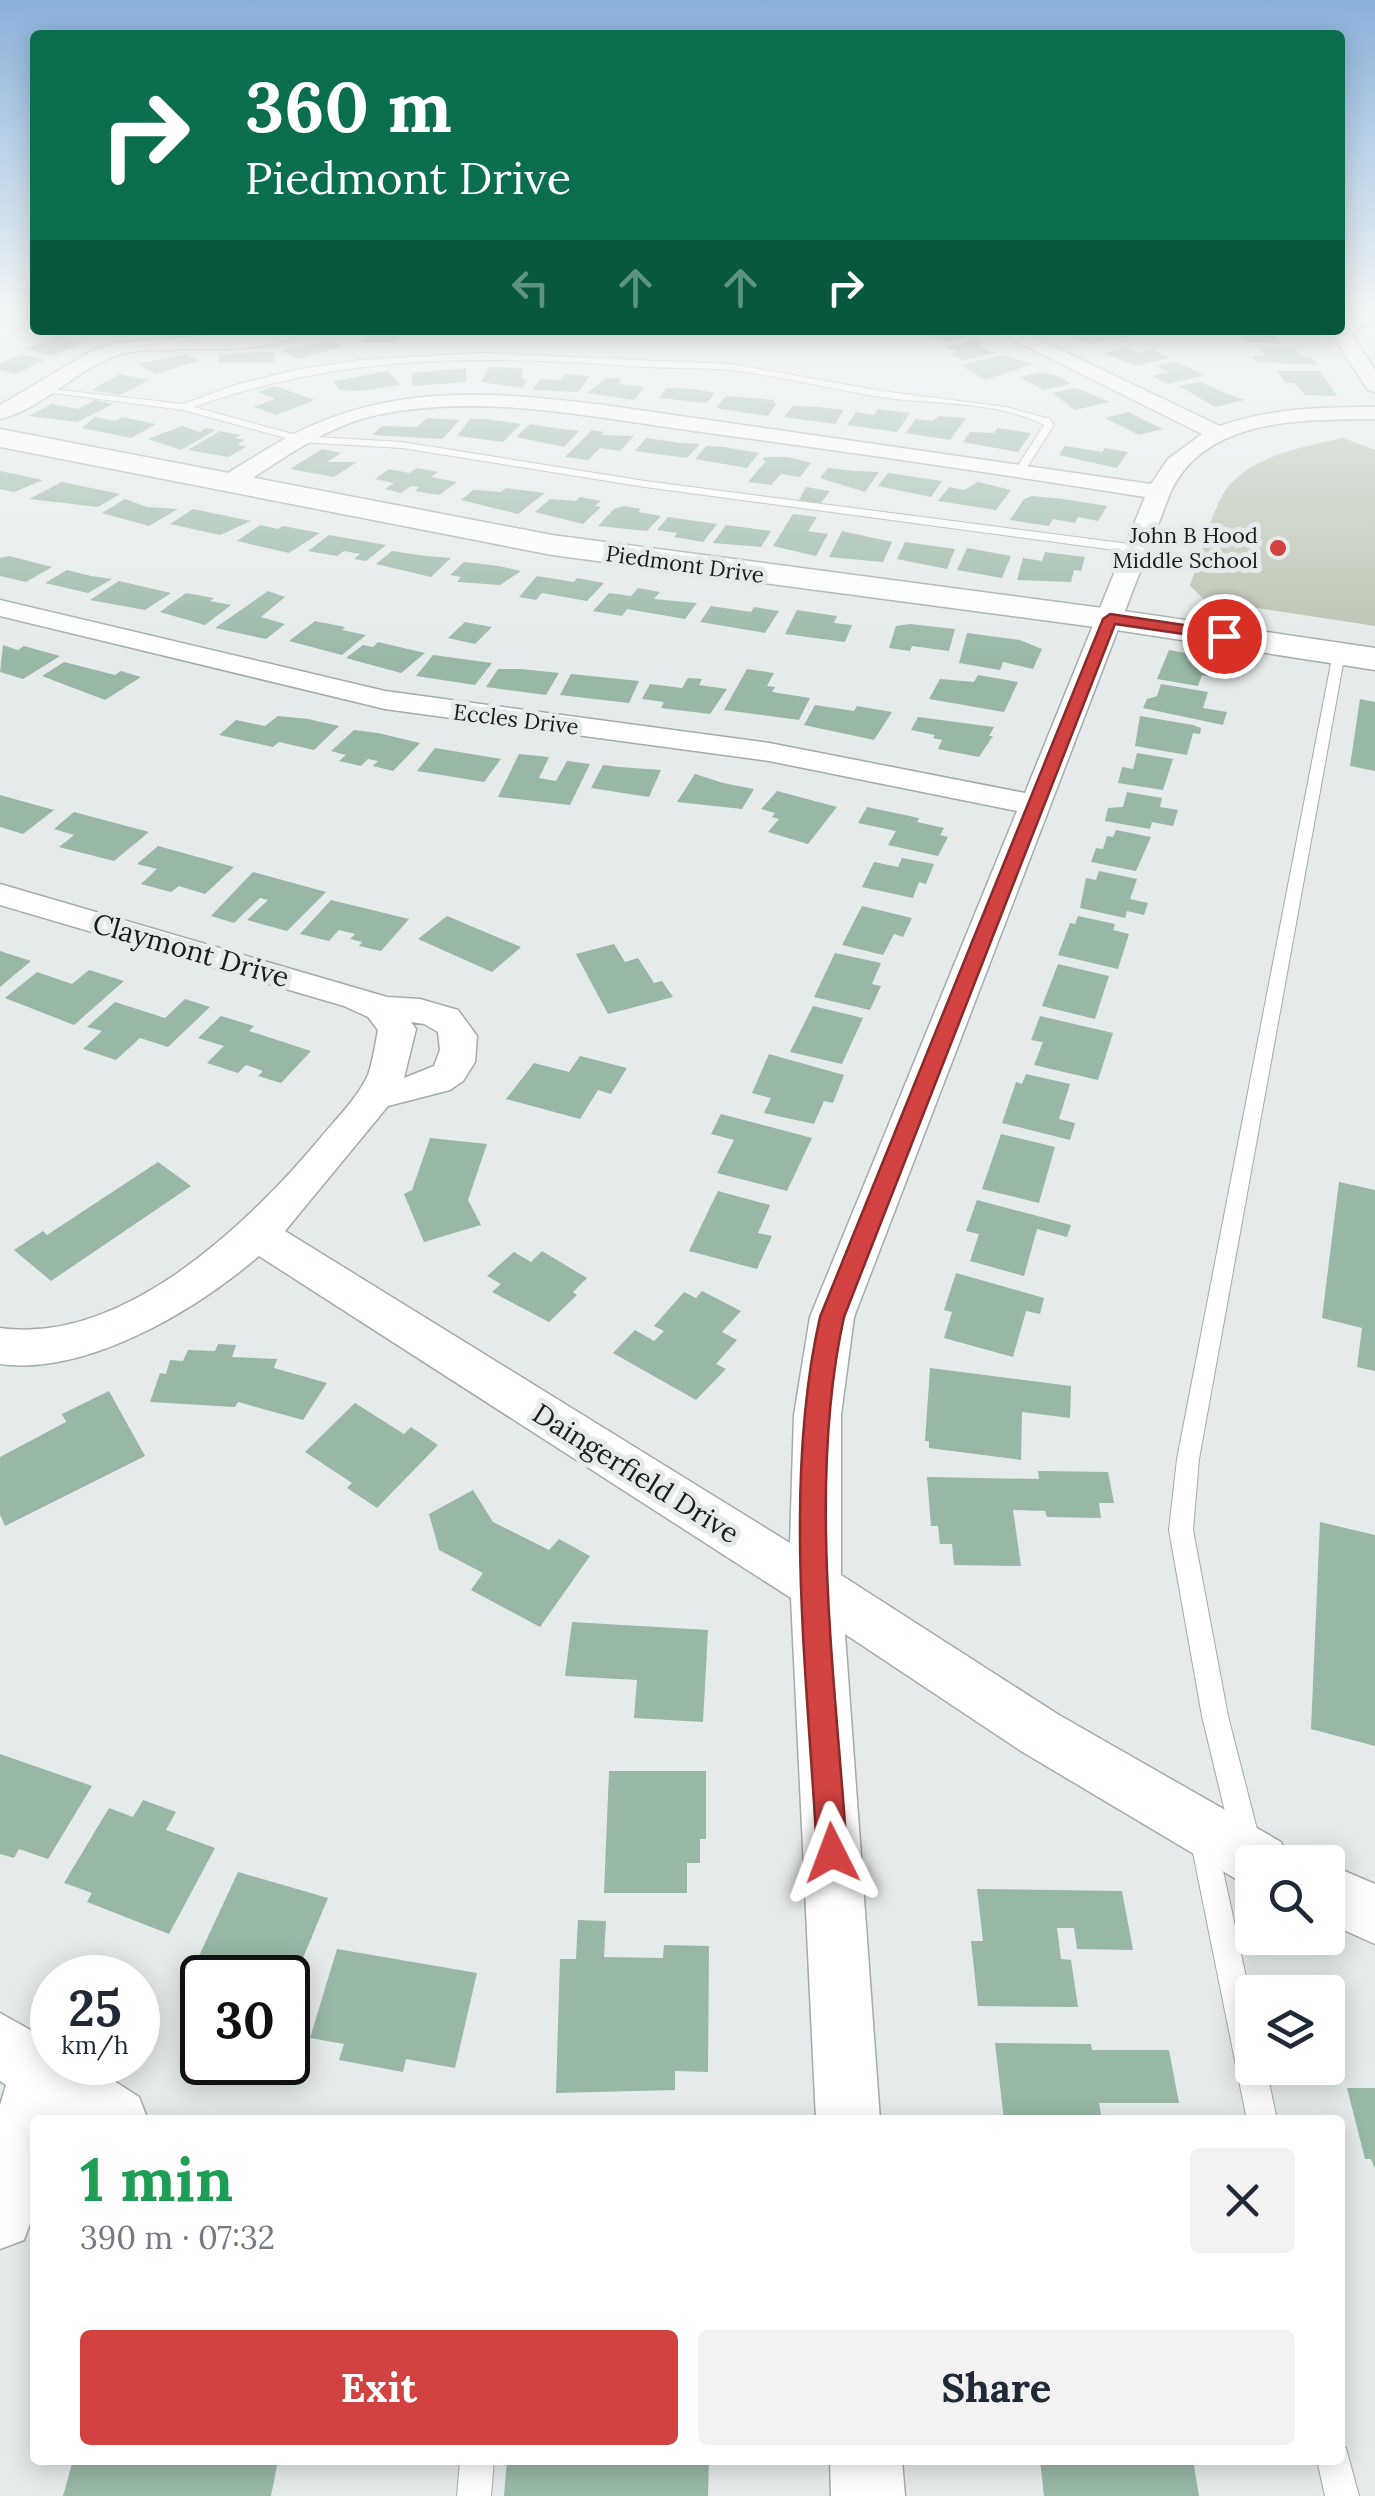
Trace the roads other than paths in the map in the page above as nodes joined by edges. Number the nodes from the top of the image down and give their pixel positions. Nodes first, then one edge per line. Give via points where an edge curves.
1 (262, 428) edge
2 (319, 428) edge
3 (724, 428) edge
4 (1047, 428) edge
5 (1209, 428) edge
6 (1244, 428) edge
7 (1220, 434) junction
8 (0, 438) edge
9 (300, 439) junction
10 (1020, 470) junction
11 (228, 484) junction
12 (1160, 493) junction
13 (1137, 549) junction
14 (0, 608) edge
15 (1110, 619) junction
16 (1338, 653) junction
17 (1375, 659) edge
18 (1037, 805) junction
19 (0, 894) edge
20 (382, 1010) junction
21 (376, 1095) junction
22 (258, 1235) junction
23 (0, 1346) edge
24 (816, 1586) junction
25 (1202, 1831) junction
26 (1251, 1845) edge
27 (1235, 1849) edge
28 (1345, 1900) edge
29 (1375, 1914) edge
30 (21, 2057) edge
31 (108, 2115) edge
32 (848, 2115) edge
33 (1261, 2115) edge
34 (0, 2216) edge
35 (476, 2465) edge
36 (866, 2465) edge
37 (1335, 2465) edge
38 (474, 2496) edge
39 (868, 2496) edge
40 (1342, 2496) edge

1 - 9 lane
2 - 9 street
3 - 10 street
4 - 10 lane
5 - 7 street
6 - 7 street
7 - 12 street via 1174,466
8 - 11 street, Piedmont Drive
9 - 11 street
9 - 13 lane via 402,445
10 - 12 street
11 - 15 street, Piedmont Drive via 552,546
12 - 13 street
13 - 15 street
14 - 18 street, Eccles Drive via 385,700 769,752
15 - 16 street, Piedmont Drive
15 - 18 street
16 - 17 street, Piedmont Drive
16 - 26 lane via 1180,1530 1215,1716
18 - 24 street via 832,1317 815,1428
19 - 20 street, Claymont Drive
20 - 21 street via 397,1029 397,1044
20 - 21 street, Claymont Drive via 437,1014 454,1024 460,1041 449,1074
21 - 22 street
22 - 23 street via 162,1308 86,1336
22 - 24 street, Daingerfield Drive
24 - 25 street, Daingerfield Drive
24 - 32 street
25 - 27 street, Daingerfield Drive
25 - 33 lane
28 - 29 street
30 - 31 street
30 - 34 street
35 - 38 lane
36 - 39 street
37 - 40 lane

